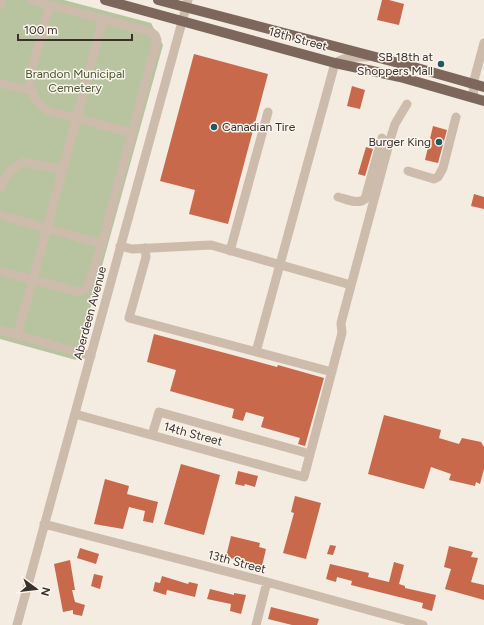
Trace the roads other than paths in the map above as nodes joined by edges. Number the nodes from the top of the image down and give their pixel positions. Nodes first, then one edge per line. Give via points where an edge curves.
1 (1, 0) edge
2 (31, 0) edge
3 (105, 0) edge
4 (158, 0) edge
5 (187, 4) edge
6 (0, 5) edge
7 (50, 5) junction
8 (102, 20) junction
9 (182, 20) junction
10 (484, 43) edge
11 (375, 57) junction
12 (335, 63) junction
13 (0, 82) edge
14 (481, 84) edge
15 (31, 89) junction
16 (479, 100) edge
17 (407, 104) dead end
18 (268, 112) dead end
19 (456, 117) dead end
20 (77, 118) junction
21 (132, 134) junction
22 (382, 138) dead end
23 (63, 170) junction
24 (408, 171) dead end
25 (0, 189) edge
26 (338, 197) dead end
27 (0, 215) edge
28 (47, 228) junction
29 (102, 244) junction
30 (120, 246) junction
31 (145, 248) junction
32 (230, 250) junction
33 (280, 266) junction
34 (0, 271) edge
35 (33, 280) junction
36 (350, 285) junction
37 (0, 330) edge
38 (17, 335) junction
39 (256, 352) junction
40 (91, 356) junction
41 (332, 372) junction
42 (75, 414) junction
43 (152, 435) junction
44 (310, 454) junction
45 (44, 524) junction
46 (267, 582) junction
47 (17, 625) edge
48 (256, 625) edge
49 (423, 625) edge

1 - 6 street
2 - 7 street
3 - 9 main road, 18th Street
4 - 5 main road, 18th Street
5 - 9 street, Aberdeen Avenue
5 - 11 main road, 18th Street
7 - 8 street
7 - 15 street via 32,70
8 - 20 street
8 - 21 street via 151,32 157,40
9 - 12 main road, 18th Street
9 - 30 street, Aberdeen Avenue
10 - 14 street
11 - 12 street via 348,57
11 - 14 main road, 18th Street
12 - 16 main road, 18th Street via 400,77
12 - 33 street
13 - 15 street
14 - 16 street
15 - 20 street via 45,109
17 - 36 street via 392,132
18 - 32 street
19 - 24 street via 443,168 438,177 434,179
20 - 21 street
20 - 23 street
21 - 29 street
22 - 26 street via 365,199 358,202
23 - 25 street via 30,162 20,163 6,177
23 - 28 street
27 - 28 street
28 - 29 street
28 - 35 street
29 - 35 street via 91,282 85,290 77,291
30 - 31 street via 132,249
30 - 40 street, Aberdeen Avenue
31 - 32 street via 211,245
31 - 39 street via 146,256 129,318
32 - 33 street
33 - 36 street
33 - 39 street
34 - 35 street
35 - 38 street
36 - 41 street via 340,323 342,333
37 - 38 street
38 - 40 street
39 - 41 street
40 - 42 street, Aberdeen Avenue
41 - 44 street
42 - 43 street, 14th Street
42 - 45 street, Aberdeen Avenue
43 - 44 street via 159,412
43 - 44 street, 14th Street via 304,477
45 - 46 street, 13th Street
45 - 47 street, Aberdeen Avenue
46 - 48 street
46 - 49 street, 13th Street

